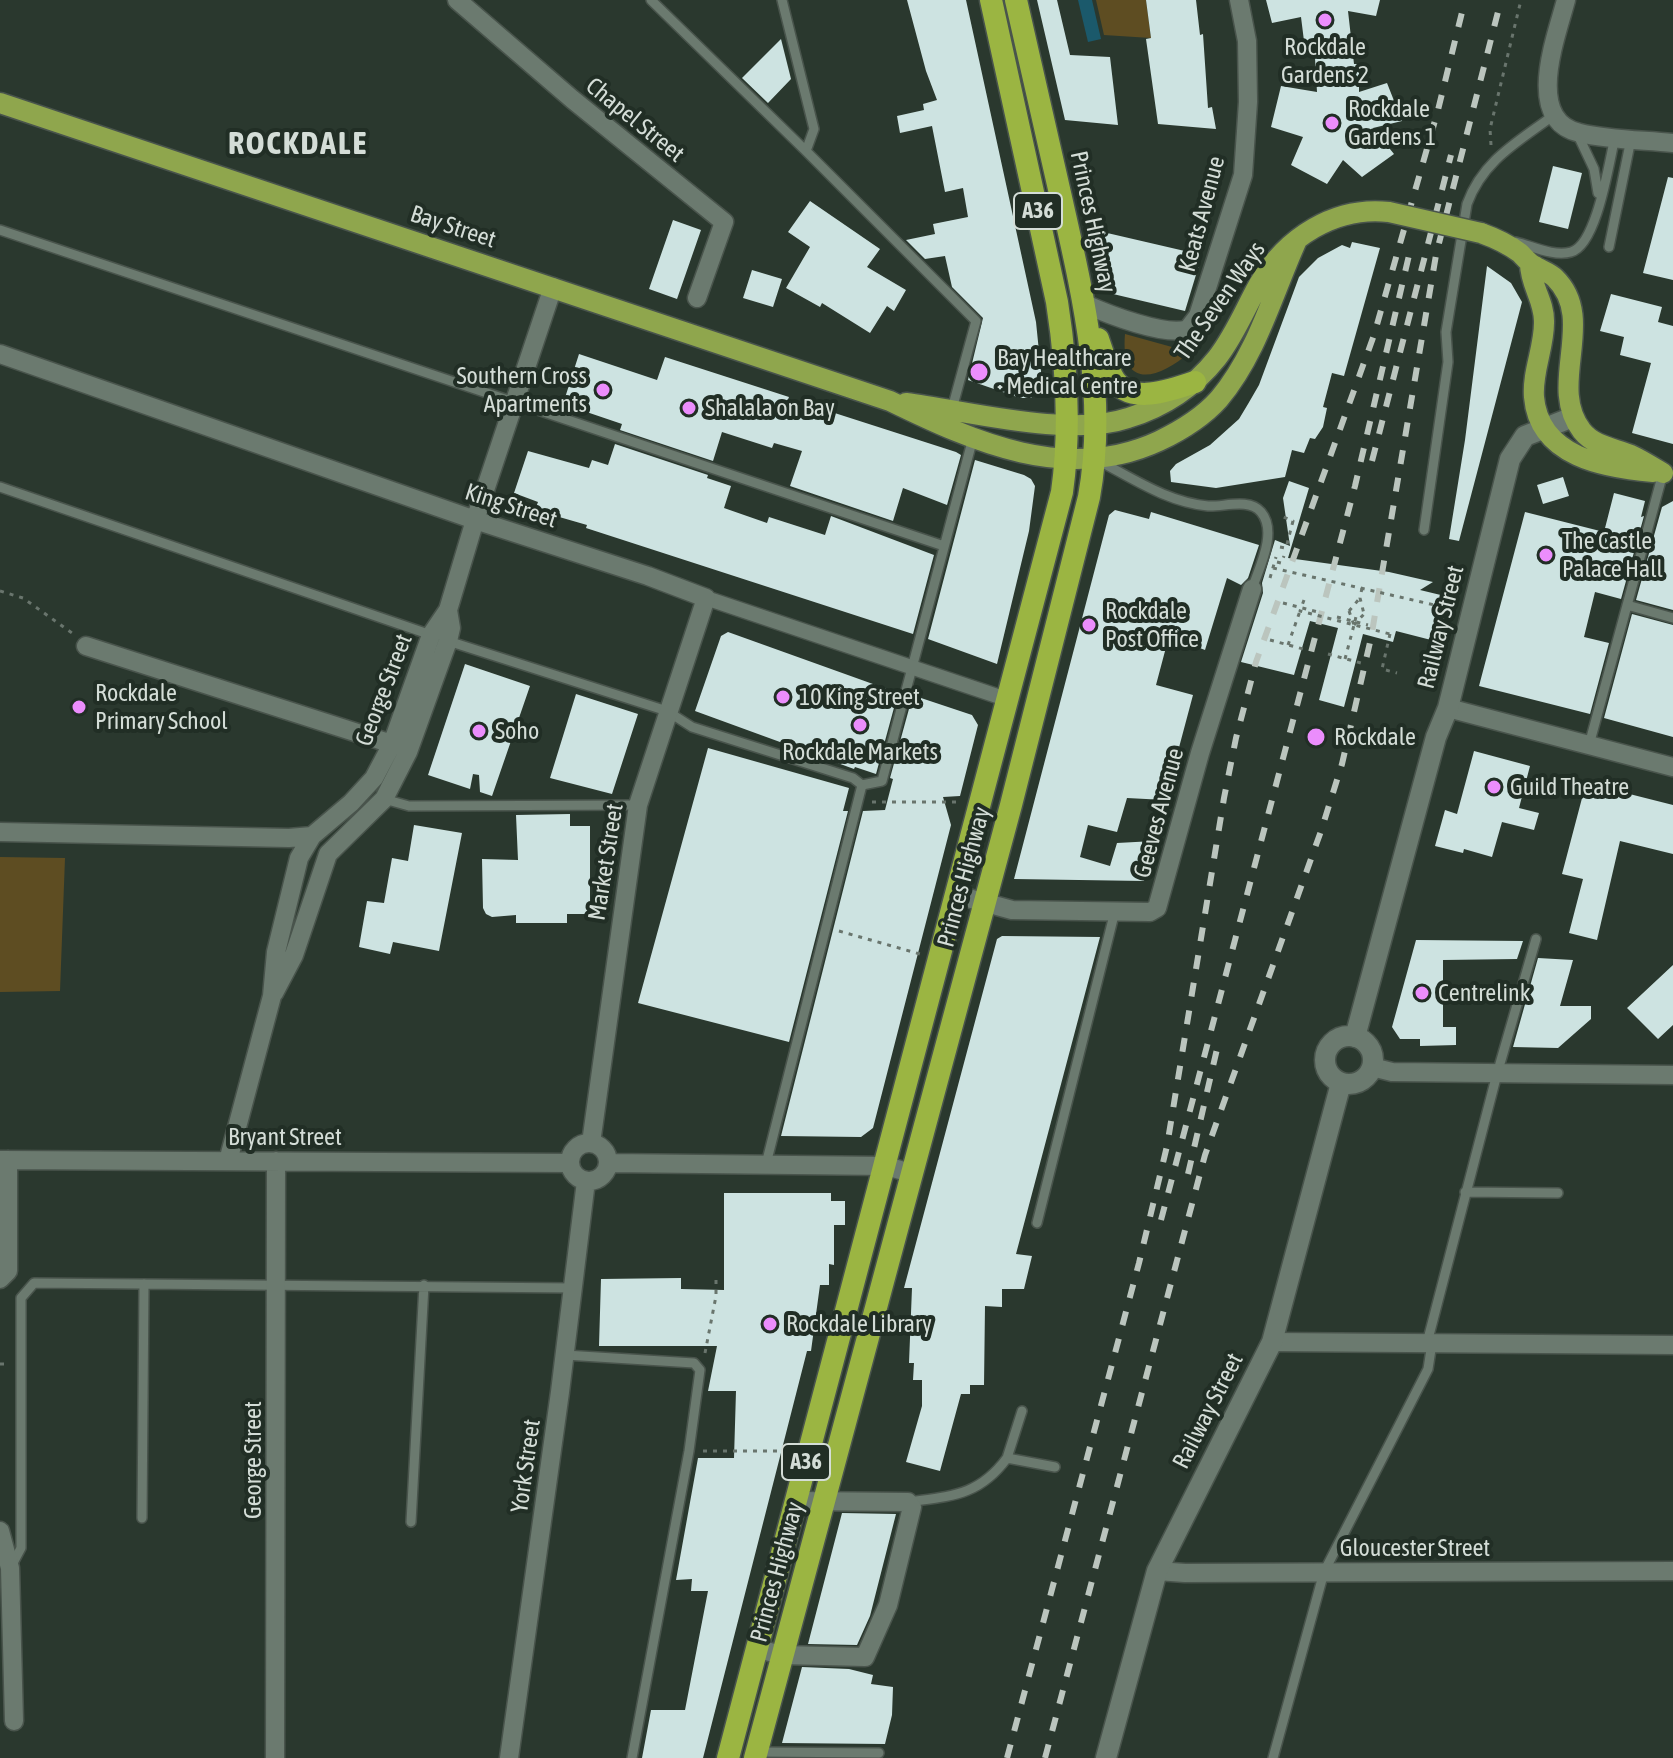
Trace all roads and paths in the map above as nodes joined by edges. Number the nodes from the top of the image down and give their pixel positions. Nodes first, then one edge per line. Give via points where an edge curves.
1 (457, 0) edge
2 (651, 0) edge
3 (782, 0) edge
4 (991, 0) edge
5 (1016, 0) edge
6 (1239, 0) edge
7 (1521, 0) edge
8 (1566, 0) edge
9 (0, 103) edge
10 (1554, 115) junction
11 (1577, 133) junction
12 (1623, 138) junction
13 (1673, 143) edge
14 (806, 151) junction
15 (1492, 161) junction
16 (1599, 201) junction
17 (0, 230) edge
18 (1481, 233) junction
19 (1297, 240) junction
20 (1609, 247) dead end
21 (1530, 264) junction
22 (553, 287) junction
23 (697, 298) dead end
24 (1085, 304) junction
25 (0, 354) edge
26 (1195, 382) junction
27 (890, 401) junction
28 (514, 403) junction
29 (952, 409) junction
30 (1573, 417) junction
31 (1067, 424) junction
32 (1096, 425) junction
33 (1543, 428) junction
34 (973, 438) junction
35 (1067, 459) junction
36 (1096, 460) junction
37 (1668, 474) edge
38 (0, 487) edge
39 (1281, 516) dead end
40 (475, 520) junction
41 (1424, 530) dead end
42 (944, 546) junction
43 (1274, 559) junction
44 (1273, 568) junction
45 (1280, 570) junction
46 (1270, 578) dead end
47 (1362, 588) junction
48 (1252, 589) joint
49 (0, 591) edge
50 (706, 598) junction
51 (1360, 598) junction
52 (1304, 600) dead end
53 (1283, 603) dead end
54 (1627, 605) junction
55 (1451, 608) dead end
56 (1301, 610) junction
57 (1318, 612) dead end
58 (1357, 612) dead end
59 (1337, 617) dead end
60 (1673, 618) edge
61 (1354, 623) junction
62 (1368, 625) dead end
63 (439, 638) junction
64 (1270, 640) dead end
65 (1288, 645) junction
66 (86, 646) joint
67 (1307, 650) dead end
68 (1328, 654) dead end
69 (1345, 659) junction
70 (1427, 661) dead end
71 (1361, 663) dead end
72 (1437, 664) dead end
73 (914, 668) junction
74 (1397, 673) dead end
75 (1009, 700) junction
76 (1448, 708) junction
77 (667, 711) junction
78 (392, 744) junction
79 (1589, 745) junction
80 (1673, 767) edge
81 (862, 785) junction
82 (384, 799) junction
83 (860, 802) junction
84 (963, 802) dead end
85 (638, 805) junction
86 (0, 832) edge
87 (312, 836) junction
88 (957, 895) junction
89 (984, 903) junction
90 (1115, 911) junction
91 (827, 928) junction
92 (1536, 939) dead end
93 (924, 955) dead end
94 (272, 996) junction
95 (1355, 1037) junction
96 (1372, 1067) junction
97 (1497, 1074) junction
98 (1673, 1075) edge
99 (1341, 1083) junction
100 (591, 1143) junction
101 (4, 1160) edge
102 (228, 1161) junction
103 (276, 1161) junction
104 (570, 1163) junction
105 (609, 1163) junction
106 (766, 1164) junction
107 (886, 1166) junction
108 (911, 1173) junction
109 (586, 1181) junction
110 (1465, 1192) junction
111 (1558, 1193) dead end
112 (1037, 1223) dead end
113 (716, 1276) dead end
114 (0, 1279) edge
115 (144, 1284) junction
116 (424, 1285) junction
117 (277, 1286) junction
118 (574, 1288) junction
119 (1272, 1342) junction
120 (1430, 1343) junction
121 (1673, 1345) edge
122 (565, 1355) junction
123 (698, 1367) junction
124 (1022, 1411) dead end
125 (689, 1451) junction
126 (791, 1451) dead end
127 (1007, 1458) junction
128 (1055, 1467) dead end
129 (796, 1501) junction
130 (823, 1501) junction
131 (908, 1502) junction
132 (142, 1518) dead end
133 (411, 1522) dead end
134 (0, 1531) edge
135 (10, 1568) junction
136 (1157, 1571) junction
137 (1673, 1571) edge
138 (1324, 1572) junction
139 (758, 1649) junction
140 (782, 1655) junction
141 (14, 1721) dead end
142 (879, 1753) dead end
143 (756, 1755) edge
144 (275, 1758) edge
145 (509, 1758) edge
146 (632, 1758) edge
147 (728, 1758) edge
148 (1106, 1758) edge
149 (1273, 1758) edge

1 - 23 street, Chapel Street via 724,222
2 - 14 lane
3 - 14 lane via 814,129
4 - 31 highway, Princes Highway / A36 via 1057,302
5 - 24 highway, Princes Highway / A36
6 - 24 street, Keats Avenue via 1247,41 1243,175 1198,316 1188,329 1171,331
7 - 15 path via 1490,129
8 - 10 street via 1548,69 1548,101
9 - 22 main road, Bay Street
10 - 11 street
10 - 15 lane
11 - 12 street
11 - 16 lane via 1594,169
12 - 13 street
12 - 16 lane
12 - 20 lane
14 - 29 lane via 976,321
15 - 41 lane via 1473,188 1463,219
16 - 18 lane via 1592,229 1575,251 1555,252
17 - 28 lane
18 - 19 main road, The Seven Ways, bridge via 1389,212 1357,211 1310,229
18 - 21 main road, The Seven Ways via 1508,245
19 - 26 main road, The Seven Ways via 1265,275 1228,341
19 - 36 main road, The Seven Ways via 1250,351 1219,399 1171,435
21 - 30 main road, The Seven Ways via 1555,278 1568,298 1574,321 1568,379
21 - 33 main road via 1530,279 1543,309 1534,398
22 - 27 main road, Bay Street
22 - 28 street, George Street
24 - 26 highway via 1118,385 1151,394
24 - 32 highway, Princes Highway / A36
25 - 40 street, King Street
26 - 32 main road, The Seven Ways via 1149,411
27 - 29 main road, Bay Street
27 - 34 main road, Bay Street
28 - 40 street, George Street
28 - 42 lane
29 - 31 main road, Bay Street
30 - 33 street
30 - 37 main road via 1601,445
31 - 32 main road, The Seven Ways
31 - 35 highway, Princes Highway / A36
32 - 36 highway, Princes Highway / A36
33 - 37 main road via 1565,449 1591,461
33 - 76 street, Railway Street via 1525,436 1510,459
34 - 35 main road, Bay Street
34 - 42 lane
35 - 36 main road, The Seven Ways
35 - 75 highway, Princes Highway / A36
36 - 48 lane, Geeves Avenue via 1150,490 1182,500 1254,506 1264,515 1268,537
36 - 89 highway, Princes Highway / A36
37 - 54 lane
38 - 63 lane
39 - 43 path via 1293,521 1286,548 1278,546
40 - 50 street, King Street
40 - 63 street, George Street
42 - 73 lane
43 - 44 path, bridge
43 - 45 path via 1281,563 1284,556
44 - 45 path, bridge
44 - 46 path, bridge
45 - 47 path, bridge
47 - 51 path, bridge
47 - 55 path, bridge
48 - 90 street, Geeves Avenue via 1159,905 1150,912
49 - 66 path via 23,598
50 - 73 street, King Street
50 - 77 street, Market Street
51 - 61 path, bridge via 1364,614
51 - 61 path, bridge via 1349,611
52 - 56 path, bridge
53 - 56 path
54 - 60 lane
54 - 79 lane
56 - 57 path
56 - 61 path, bridge
56 - 65 path
58 - 61 path, bridge
59 - 61 path
61 - 62 path
61 - 69 path
61 - 74 path, bridge via 1390,634 1382,669
63 - 77 lane
63 - 78 street, George Street
63 - 82 street, George Street via 408,752
64 - 65 path
65 - 67 path
66 - 78 street
68 - 69 path
69 - 71 path
70 - 72 path
73 - 75 street, King Street
73 - 81 lane via 882,781
75 - 88 highway, Princes Highway / A36
76 - 79 street
76 - 95 street, Railway Street
77 - 81 lane via 692,727
77 - 85 street, Market Street
78 - 87 street, George Street via 374,778
79 - 80 street
81 - 83 lane
82 - 85 lane via 409,806
82 - 94 street, George Street via 328,854 294,955
83 - 84 path
83 - 91 lane
85 - 100 street, Market Street
86 - 87 street
87 - 94 street, George Street via 293,877
88 - 89 street, Geeves Avenue
88 - 107 highway, Princes Highway / A36
89 - 90 street, Geeves Avenue via 1012,910
89 - 108 highway, Princes Highway / A36
90 - 112 lane
91 - 93 path
91 - 106 lane
92 - 97 lane
94 - 102 street, George Street
95 - 96 street via 1372,1052
95 - 99 street via 1339,1038 1327,1049 1328,1072
96 - 97 street
96 - 99 street via 1356,1083
97 - 98 street
97 - 110 lane
99 - 119 street, Railway Street
100 - 104 street via 574,1151
100 - 105 street via 606,1152
101 - 102 street, Bryant Street
101 - 114 street via 8,1271
102 - 103 street, Bryant Street
103 - 104 street, Bryant Street
103 - 117 street, George Street
104 - 109 street via 575,1175
105 - 106 street
105 - 109 street via 604,1175
106 - 107 street
107 - 108 street
107 - 129 highway, Princes Highway / A36
108 - 130 highway, Princes Highway / A36
109 - 118 street, York Street
110 - 111 lane
110 - 120 lane
113 - 123 path via 708,1346
115 - 117 lane
115 - 132 lane
115 - 135 lane via 34,1283 21,1298 21,1548
116 - 117 lane
116 - 118 lane
116 - 133 lane
117 - 144 street, George Street
118 - 122 street, York Street
119 - 120 street
119 - 136 street, Railway Street
120 - 121 street
120 - 138 lane via 1428,1369
122 - 123 lane
122 - 145 street, York Street
123 - 125 lane
124 - 127 lane
125 - 126 path
125 - 146 lane
127 - 128 lane
127 - 131 lane via 985,1481 961,1495
129 - 130 street
129 - 139 highway, Princes Highway / A36
130 - 131 street
130 - 140 highway, Princes Highway / A36
131 - 140 street via 912,1507 888,1605 869,1653
134 - 135 street
135 - 141 street
136 - 138 street, Gloucester Street
136 - 148 street, Railway Street
137 - 138 street, Gloucester Street
138 - 149 lane
139 - 140 street
139 - 147 highway, Princes Highway / A36
140 - 143 highway, Princes Highway / A36
142 - 143 lane

